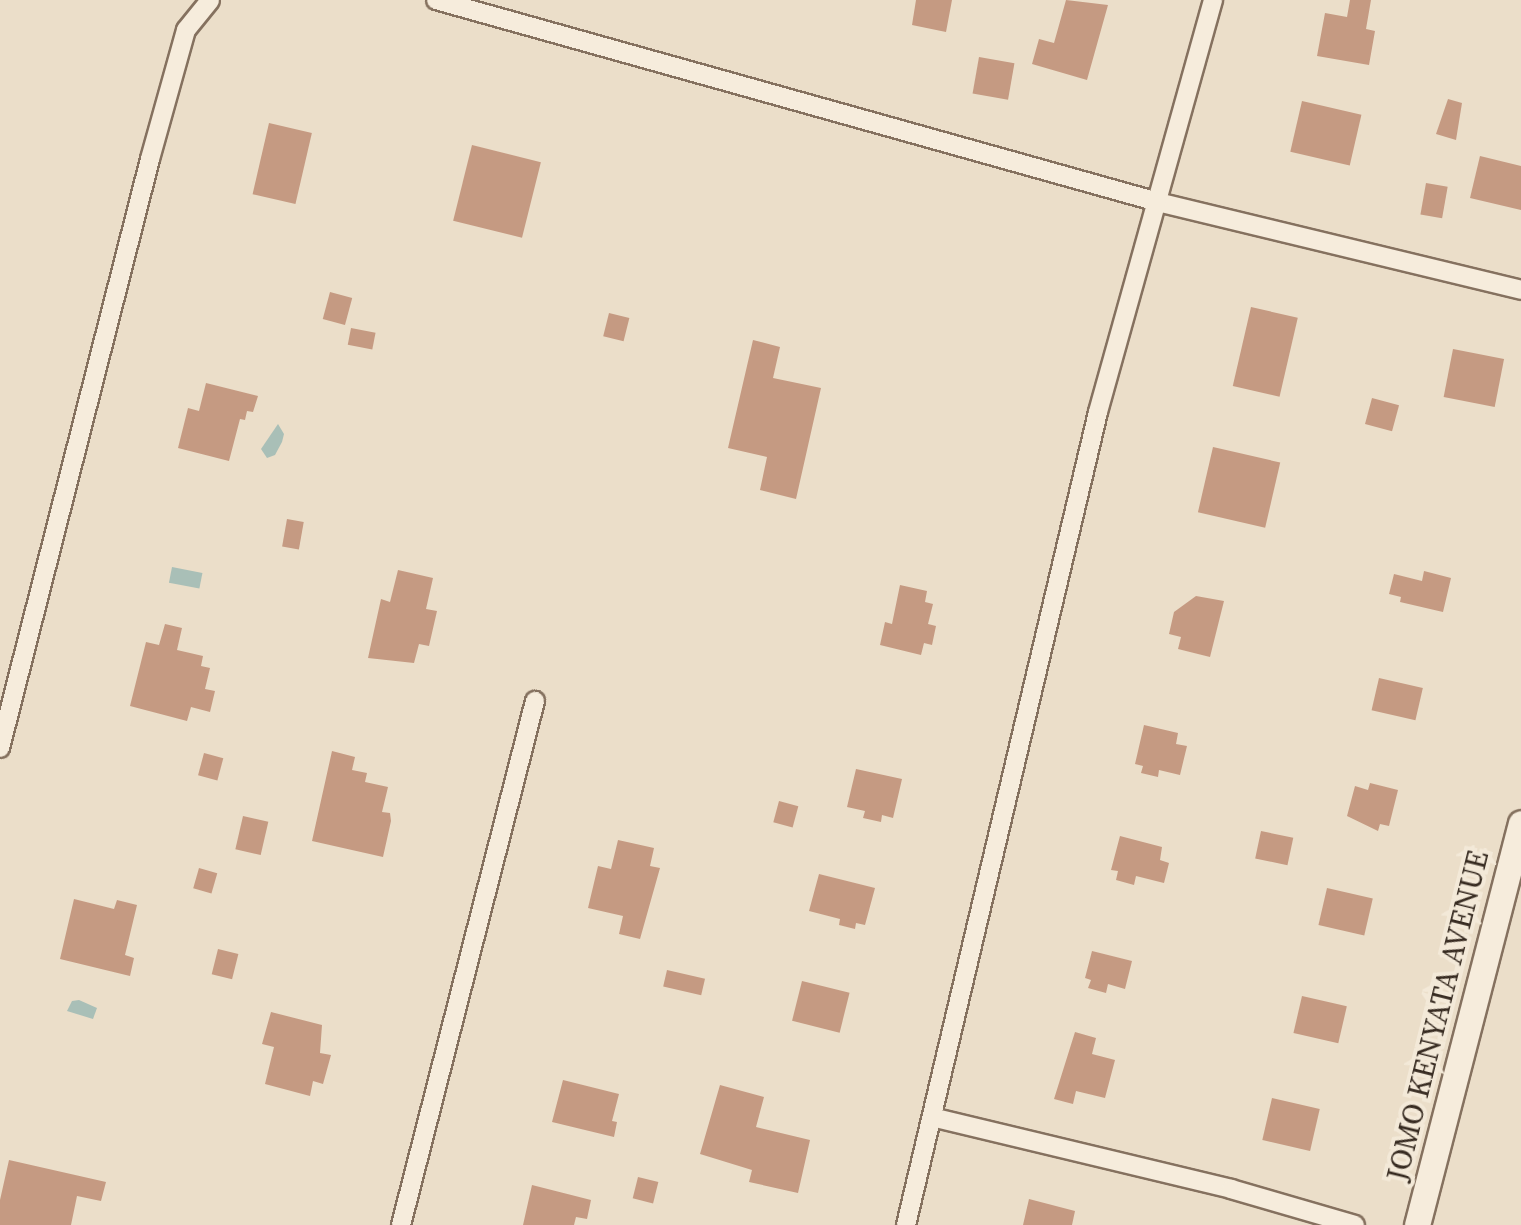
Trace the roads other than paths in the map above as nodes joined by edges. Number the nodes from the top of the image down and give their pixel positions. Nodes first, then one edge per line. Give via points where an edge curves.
1 (210, 0) edge
2 (436, 0) edge
3 (1213, 0) edge
4 (1158, 202) junction
5 (1521, 290) edge
6 (535, 701) dead end
7 (0, 748) edge
8 (1521, 822) edge
9 (932, 1117) junction
10 (402, 1225) edge
11 (906, 1225) edge
12 (1355, 1225) edge
13 (1417, 1225) edge

1 - 7 street via 186,30
2 - 4 street
3 - 4 street
4 - 5 street
4 - 9 street via 1098,412
6 - 10 street
8 - 13 street, JOMO KENYATA AVENUE
9 - 11 street
9 - 12 street

